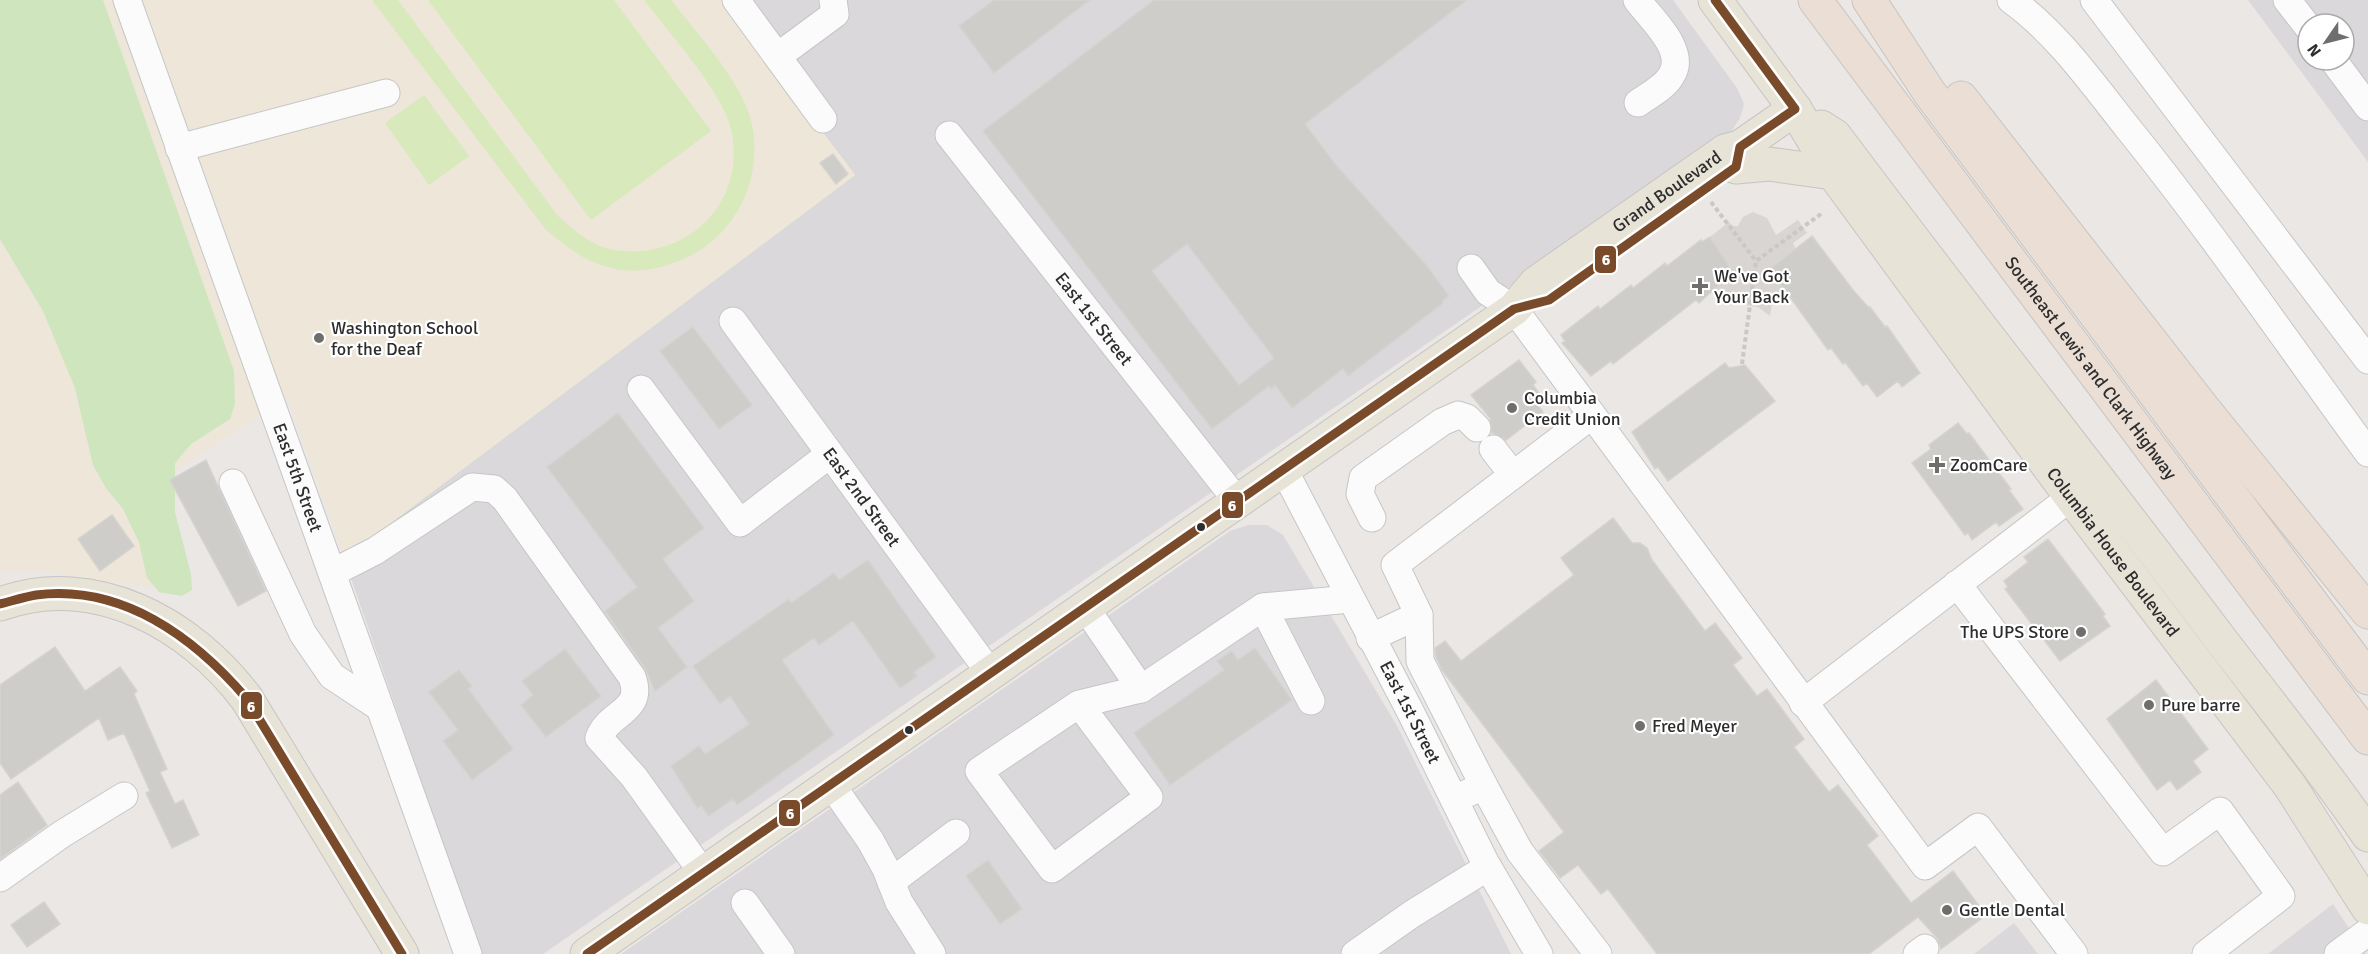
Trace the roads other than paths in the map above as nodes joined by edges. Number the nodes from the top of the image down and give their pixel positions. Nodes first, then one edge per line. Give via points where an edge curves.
1 (127, 0) edge
2 (736, 0) edge
3 (833, 0) edge
4 (1637, 0) edge
5 (1715, 0) edge
6 (1815, 0) edge
7 (2011, 0) edge
8 (2094, 0) edge
9 (1875, 8) edge
10 (778, 56) junction
11 (2341, 72) edge
12 (387, 93) dead end
13 (1638, 102) dead end
14 (2368, 107) edge
15 (1795, 109) junction
16 (823, 119) dead end
17 (949, 135) dead end
18 (179, 148) junction
19 (1738, 157) junction
20 (1833, 173) junction
21 (1470, 268) dead end
22 (1514, 309) junction
23 (733, 321) dead end
24 (2368, 360) edge
25 (641, 389) dead end
26 (1592, 415) junction
27 (2368, 453) edge
28 (830, 454) junction
29 (1284, 470) junction
30 (1513, 475) junction
31 (233, 483) dead end
32 (2071, 497) junction
33 (1238, 502) junction
34 (1372, 518) dead end
35 (332, 573) junction
36 (1957, 584) junction
37 (1350, 598) junction
38 (0, 604) edge
39 (1263, 607) junction
40 (1085, 608) junction
41 (2368, 612) edge
42 (1419, 615) junction
43 (1370, 638) junction
44 (990, 673) junction
45 (2248, 675) junction
46 (2368, 678) edge
47 (1141, 689) junction
48 (1311, 701) dead end
49 (1803, 702) junction
50 (1079, 704) junction
51 (380, 706) junction
52 (2368, 738) edge
53 (831, 784) junction
54 (1484, 786) junction
55 (124, 796) dead end
56 (1454, 799) junction
57 (956, 833) dead end
58 (2368, 836) edge
59 (1488, 867) junction
60 (704, 873) junction
61 (0, 878) edge
62 (891, 882) junction
63 (745, 903) dead end
64 (2368, 908) edge
65 (2368, 932) edge
66 (1527, 950) edge
67 (402, 954) edge
68 (468, 954) edge
69 (586, 954) edge
70 (781, 954) edge
71 (932, 954) edge
72 (1356, 954) edge
73 (1598, 954) edge
74 (2074, 954) edge
75 (2206, 954) edge
76 (2338, 954) edge

1 - 18 street, East 5th Street
2 - 10 street
3 - 10 street via 835,14
4 - 13 street via 1672,46 1676,62 1665,84
5 - 15 main road, Columbia House Boulevard
6 - 52 highway, Southeast Lewis and Clark Highway
7 - 27 street via 2033,16 2087,76 2150,155
8 - 24 street
9 - 41 highway via 1946,79
9 - 46 highway, Southeast Lewis and Clark Highway via 1929,93
10 - 16 street
11 - 14 street
12 - 18 street
15 - 19 main road, Grand Boulevard
15 - 20 main road, Columbia House Boulevard
15 - 45 main road, Columbia House Boulevard via 1835,136
17 - 33 street, East 1st Street
18 - 35 street, East 5th Street
19 - 20 main road
19 - 22 main road, Grand Boulevard via 1549,300
20 - 32 main road, Columbia House Boulevard
21 - 22 street via 1488,292
22 - 26 street
22 - 29 main road, Grand Boulevard
23 - 28 street, East 2nd Street
25 - 28 street via 740,523
26 - 30 street
26 - 49 street
28 - 44 street, East 2nd Street
29 - 33 main road, Grand Boulevard
29 - 37 street, East 1st Street
30 - 34 street via 1467,418 1450,417 1369,473 1360,494
30 - 42 street via 1395,565
31 - 51 street via 303,634 332,676
32 - 36 street
32 - 45 street via 2094,500 2105,510 2209,647
32 - 64 main road, Columbia House Boulevard via 2256,738
33 - 40 main road, Grand Boulevard
35 - 51 street, East 5th Street
35 - 60 street via 375,551 472,487 494,489 632,677 637,690 633,702 603,727 599,738 634,777
36 - 49 street
36 - 75 street via 2163,852 2220,811 2281,896
37 - 39 street
37 - 43 street, East 1st Street
38 - 67 main road via 60,595 105,600 151,615 209,655 247,699
39 - 47 street
39 - 48 street
40 - 44 main road, Grand Boulevard
40 - 47 street
42 - 43 street
42 - 54 street via 1420,661
43 - 56 street, East 1st Street
44 - 53 main road, Grand Boulevard
45 - 58 main road, Columbia House Boulevard
47 - 50 street
49 - 74 street via 1925,866 1978,827
50 - 50 street via 979,771 1052,869 1149,797
51 - 68 street, East 5th Street
53 - 60 main road, Grand Boulevard
53 - 62 street via 870,840
54 - 56 street
54 - 73 street via 1520,852
55 - 61 street
56 - 59 street, East 1st Street
57 - 62 street
59 - 66 street, East 1st Street
59 - 72 street
60 - 69 main road, Grand Boulevard
62 - 71 street via 898,902
63 - 70 street
65 - 76 street

